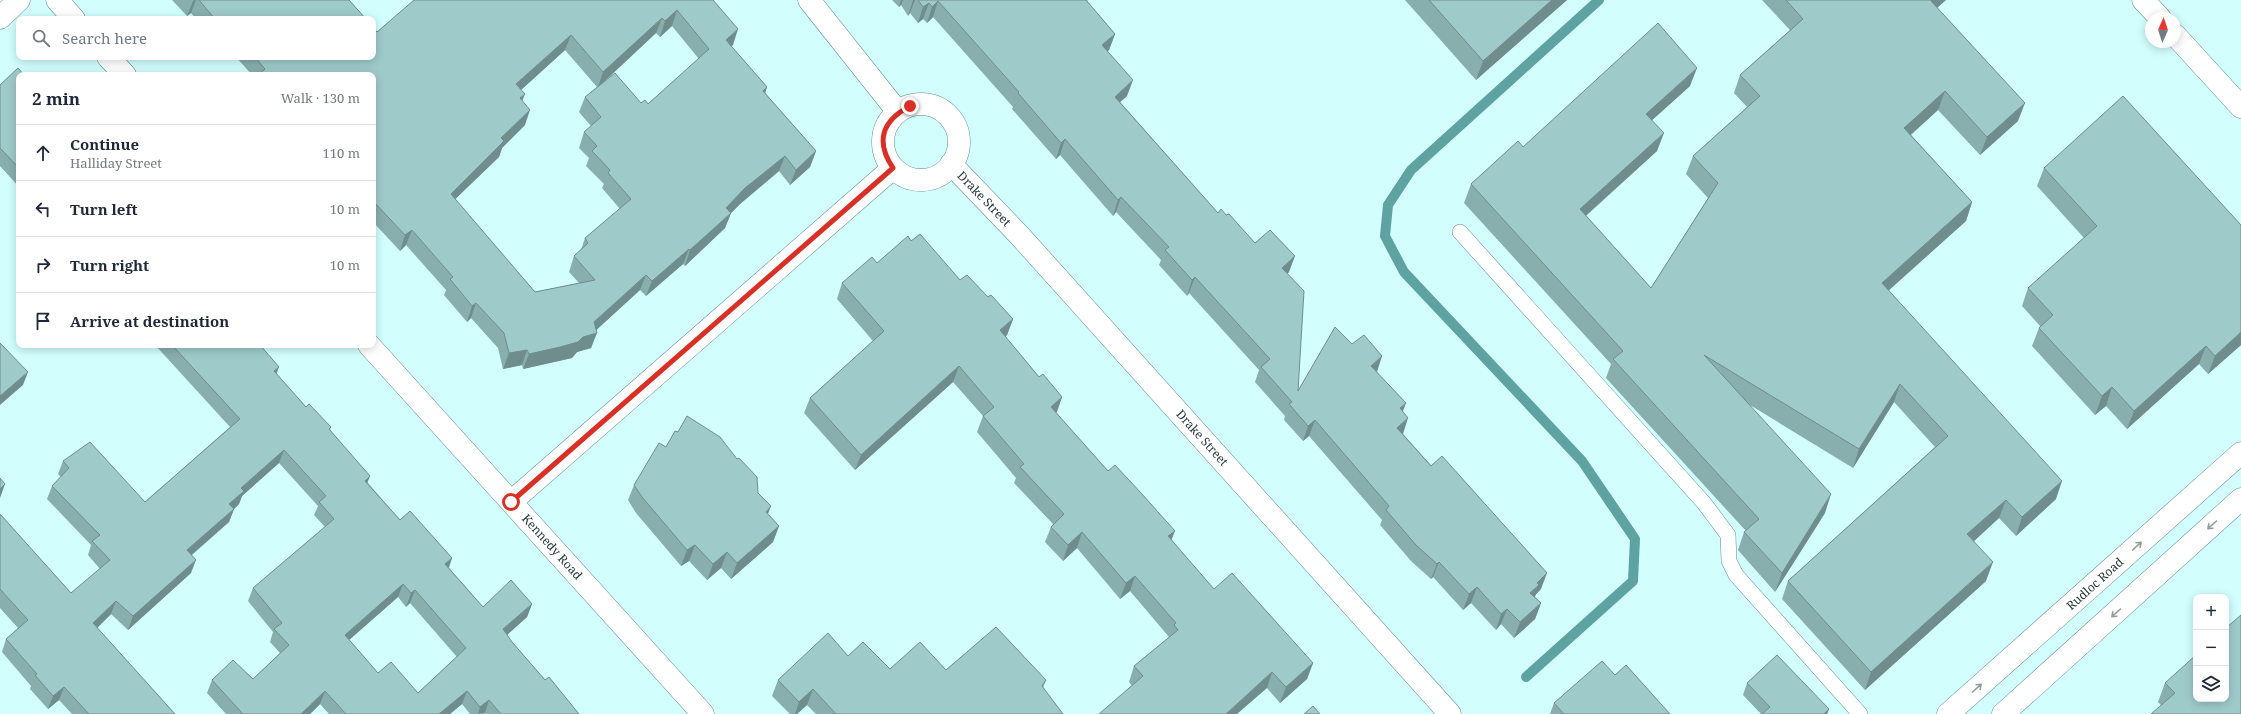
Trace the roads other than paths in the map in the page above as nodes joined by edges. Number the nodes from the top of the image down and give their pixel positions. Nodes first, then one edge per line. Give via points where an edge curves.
1 (19, 0) edge
2 (57, 0) edge
3 (809, 0) edge
4 (2143, 0) edge
5 (2154, 12) edge
6 (71, 16) edge
7 (0, 18) edge
8 (2181, 42) edge
9 (111, 60) edge
10 (122, 72) edge
11 (2241, 107) edge
12 (898, 112) junction
13 (951, 164) junction
14 (893, 168) junction
15 (1460, 232) dead end
16 (372, 348) edge
17 (2241, 453) edge
18 (2241, 499) edge
19 (511, 502) junction
20 (703, 714) edge
21 (1450, 714) edge
22 (1860, 714) edge
23 (1948, 714) edge
24 (2003, 714) edge

1 - 7 street
2 - 6 street
3 - 12 street
4 - 5 street
8 - 11 street
9 - 10 street
12 - 13 street via 910,106 923,104 936,107 947,115 954,125 958,138 958,151
12 - 14 street via 889,121 883,139 886,157
13 - 14 street via 943,173 923,180 902,175
13 - 21 street, Drake Street via 1020,236
14 - 19 street
15 - 22 lane via 1704,503 1728,535 1729,561 1736,576
16 - 19 street, Kennedy Road
23 -> 17 street, Rudloc Road
18 -> 24 street
19 - 20 street, Kennedy Road

